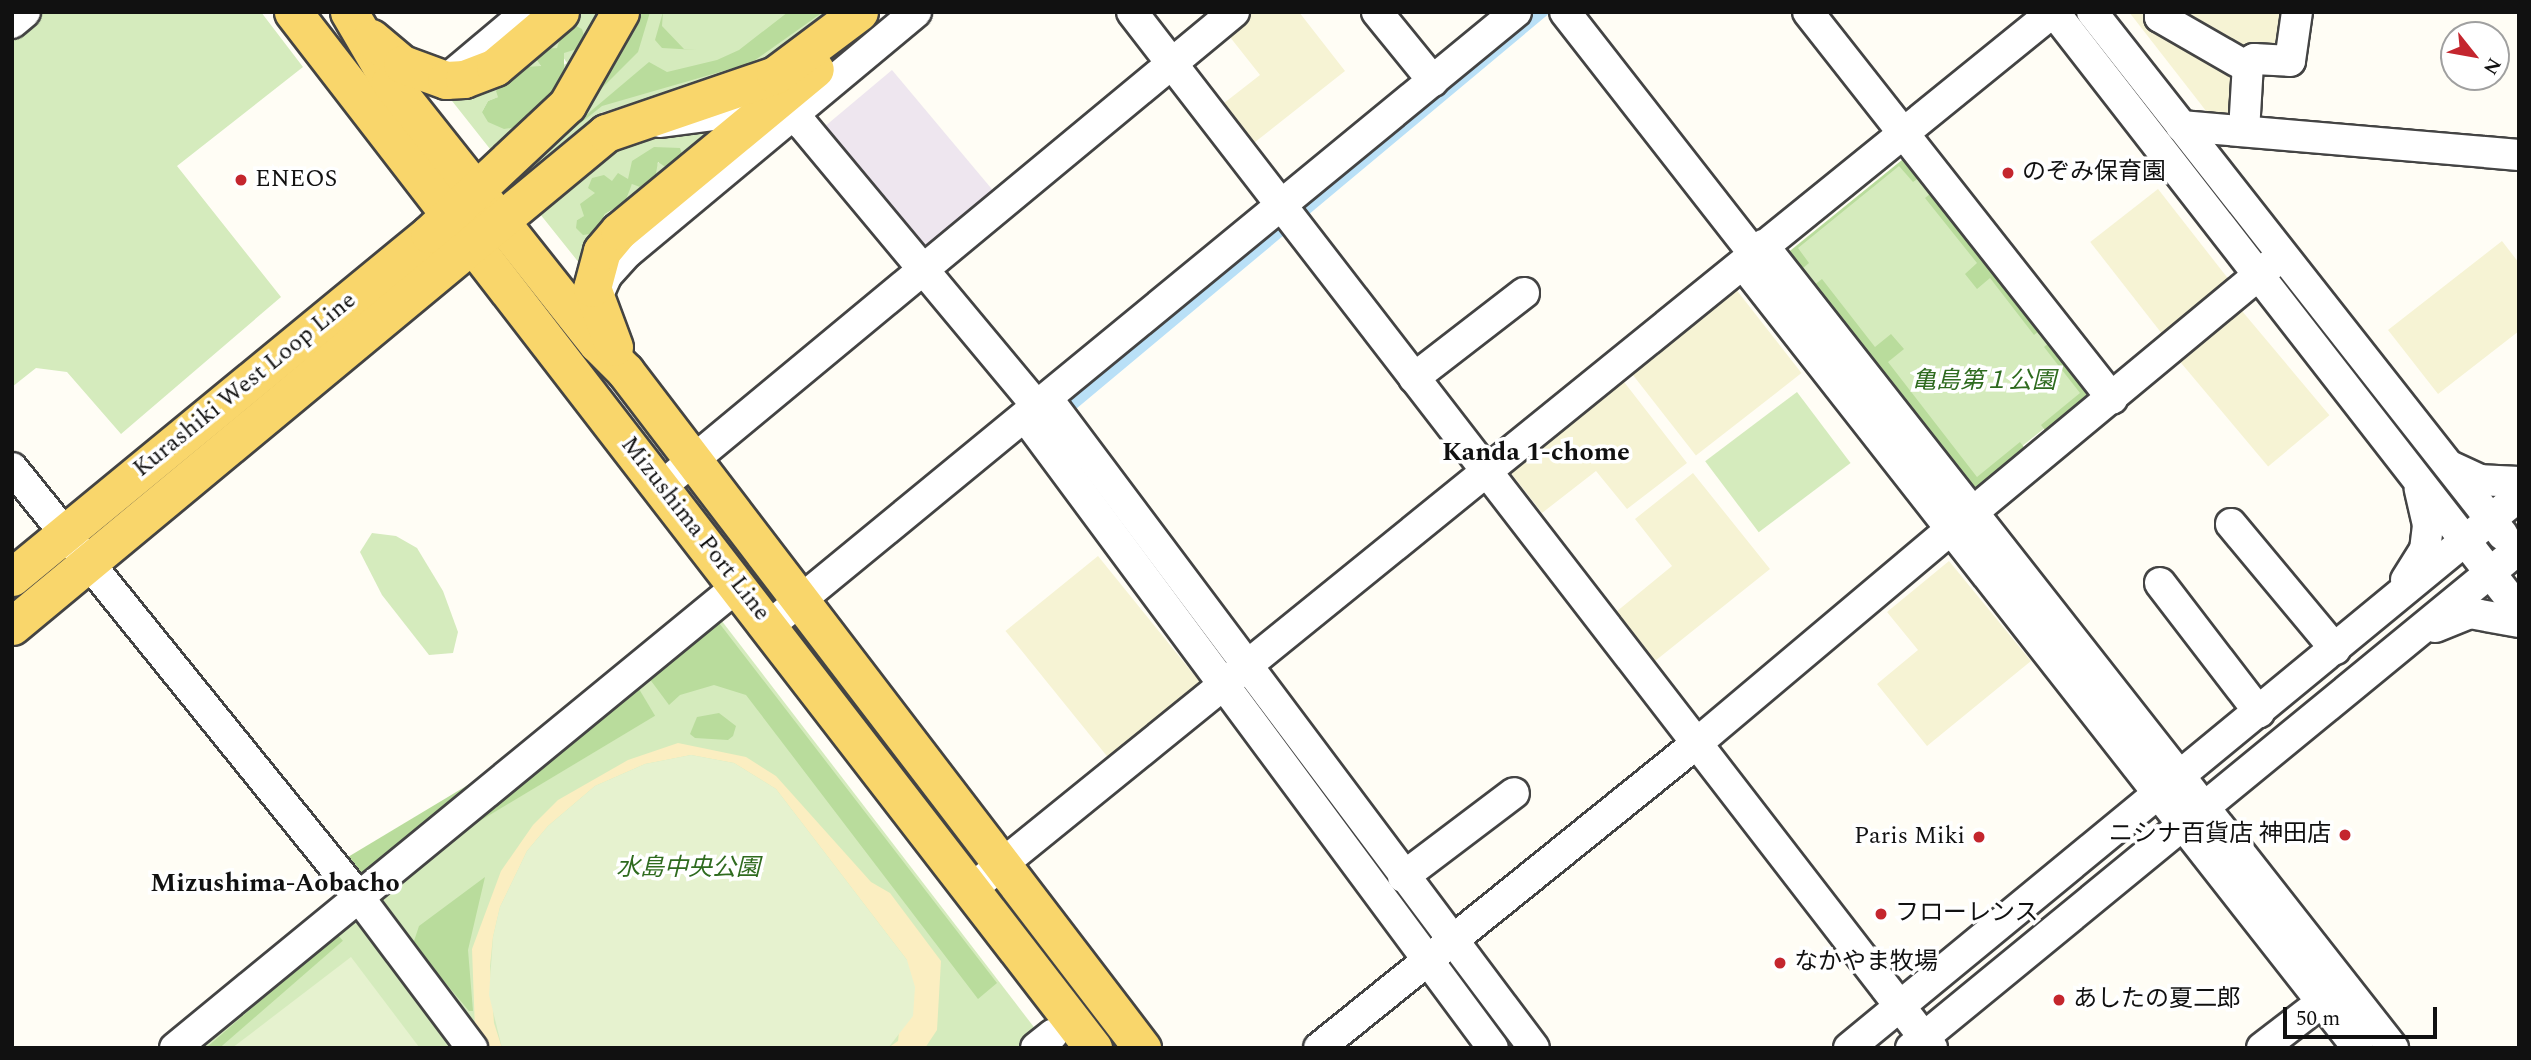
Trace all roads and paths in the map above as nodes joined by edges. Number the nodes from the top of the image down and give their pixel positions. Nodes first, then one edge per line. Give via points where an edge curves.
1 (25, 12) edge
2 (293, 12) edge
3 (527, 12) edge
4 (560, 12) edge
5 (620, 12) edge
6 (859, 12) edge
7 (878, 12) edge
8 (916, 12) edge
9 (1132, 12) edge
10 (1234, 12) edge
11 (1377, 12) edge
12 (1516, 12) edge
13 (1565, 12) edge
14 (1808, 12) edge
15 (2092, 12) edge
16 (2160, 12) edge
17 (2297, 12) edge
18 (2065, 16) edge
19 (12, 23) edge
20 (357, 23) edge
21 (1172, 64) junction
22 (2247, 67) junction
23 (446, 80) junction
24 (1433, 81) junction
25 (786, 103) junction
26 (632, 121) junction
27 (2181, 126) junction
28 (2244, 131) junction
29 (1909, 141) junction
30 (2519, 155) edge
31 (462, 201) junction
32 (1288, 215) junction
33 (488, 234) junction
34 (1761, 255) junction
35 (2282, 255) junction
36 (925, 271) junction
37 (2258, 277) junction
38 (1524, 293) dead end
39 (625, 371) junction
40 (1414, 378) junction
41 (2112, 399) junction
42 (1046, 411) junction
43 (694, 461) junction
44 (2444, 462) junction
45 (12, 468) edge
46 (1485, 471) junction
47 (2418, 482) junction
48 (2519, 482) edge
49 (662, 486) junction
50 (2519, 496) edge
51 (2490, 520) junction
52 (1964, 522) junction
53 (2231, 524) dead end
54 (66, 533) junction
55 (2464, 540) junction
56 (2518, 552) edge
57 (90, 562) junction
58 (2490, 573) junction
59 (12, 577) edge
60 (2160, 583) dead end
61 (738, 586) junction
62 (800, 602) junction
63 (2384, 607) junction
64 (2519, 610) edge
65 (2519, 622) edge
66 (12, 625) edge
67 (769, 626) junction
68 (2410, 640) junction
69 (2335, 649) junction
70 (1236, 677) junction
71 (2259, 712) junction
72 (1697, 743) junction
73 (2170, 785) junction
74 (1514, 793) dead end
75 (2195, 818) junction
76 (1002, 864) junction
77 (1403, 877) junction
78 (971, 889) junction
79 (358, 896) junction
80 (1440, 950) junction
81 (2322, 1002) junction
82 (1899, 1006) junction
83 (1922, 1044) edge
84 (175, 1048) edge
85 (472, 1048) edge
86 (1093, 1048) edge
87 (1142, 1048) edge
88 (1320, 1048) edge
89 (1493, 1048) edge
90 (1534, 1048) edge
91 (1850, 1048) edge
92 (2262, 1048) edge
93 (2358, 1048) edge
94 (2393, 1048) edge

1 - 19 street
2 - 31 main road, Mizushima Port Line
3 - 23 street
4 - 23 main road via 495,66 479,75
5 - 31 main road, Kurashiki West Loop Line via 567,104
6 - 26 main road, Kurashiki West Loop Line via 775,75
7 - 25 main road
8 - 25 street
9 - 21 street
10 - 21 street
11 - 24 street
12 - 24 street
13 - 34 street
14 - 29 street
15 - 27 street
16 - 22 street via 2160,17
17 - 22 street via 2290,61 2254,59
18 - 29 street
18 - 37 street
20 - 23 main road via 401,64
20 - 31 main road, Mizushima Port Line
21 - 32 street
21 - 36 street
22 - 28 street
24 - 32 street
25 - 26 street via 674,123
25 - 36 street
25 - 39 main road via 610,241 595,268 596,299
26 - 33 main road, Kurashiki West Loop Line via 607,133
27 - 28 street
27 - 35 street
28 - 30 street
29 - 34 street
29 - 41 street
31 - 33 main road, Mizushima Port Line
31 - 54 main road, Kurashiki West Loop Line
32 - 40 street
32 - 42 street
33 - 39 main road, Mizushima Port Line
33 - 49 main road, Mizushima Port Line
33 - 57 main road, Kurashiki West Loop Line
34 - 46 street
34 - 52 street
35 - 37 street
35 - 44 street
36 - 42 street
36 - 43 street
37 - 41 street
37 - 47 street
38 - 40 street
39 - 43 main road, Mizushima Port Line
40 - 46 street
41 - 52 street
42 - 62 street
42 - 70 street
43 - 49 street
43 - 62 main road, Mizushima Port Line
44 - 48 street via 2480,480
44 - 51 street
45 - 54 street
46 - 70 street
46 - 72 street
47 - 55 street
47 - 63 street via 2428,525 2426,550
49 - 61 main road, Mizushima Port Line
50 - 51 street
51 - 55 street
51 - 56 street
52 - 72 street
52 - 73 street
53 - 69 street
54 - 57 street
54 - 59 main road, Kurashiki West Loop Line
55 - 58 street
55 - 63 street
56 - 58 street
57 - 66 main road, Kurashiki West Loop Line
57 - 79 street
58 - 64 street
58 - 68 street
60 - 71 street
61 - 67 main road, Mizushima Port Line
61 - 79 street
62 - 67 street
62 - 76 main road, Mizushima Port Line
63 - 69 street
65 - 68 street via 2470,613
67 - 78 main road, Mizushima Port Line
68 - 75 street
69 - 71 street
70 - 76 street
70 - 77 street
70 - 80 street
71 - 73 street
72 - 80 street
72 - 82 street
73 - 75 street
73 - 82 street
74 - 77 street
75 - 81 street
75 - 83 street
75 - 94 street
76 - 78 street
76 - 87 main road, Mizushima Port Line
77 - 80 street
78 - 86 main road, Mizushima Port Line
79 - 84 street
79 - 85 street
80 - 88 street
80 - 89 street
80 - 90 street
81 - 92 street
81 - 93 street
82 - 83 street
82 - 91 street

